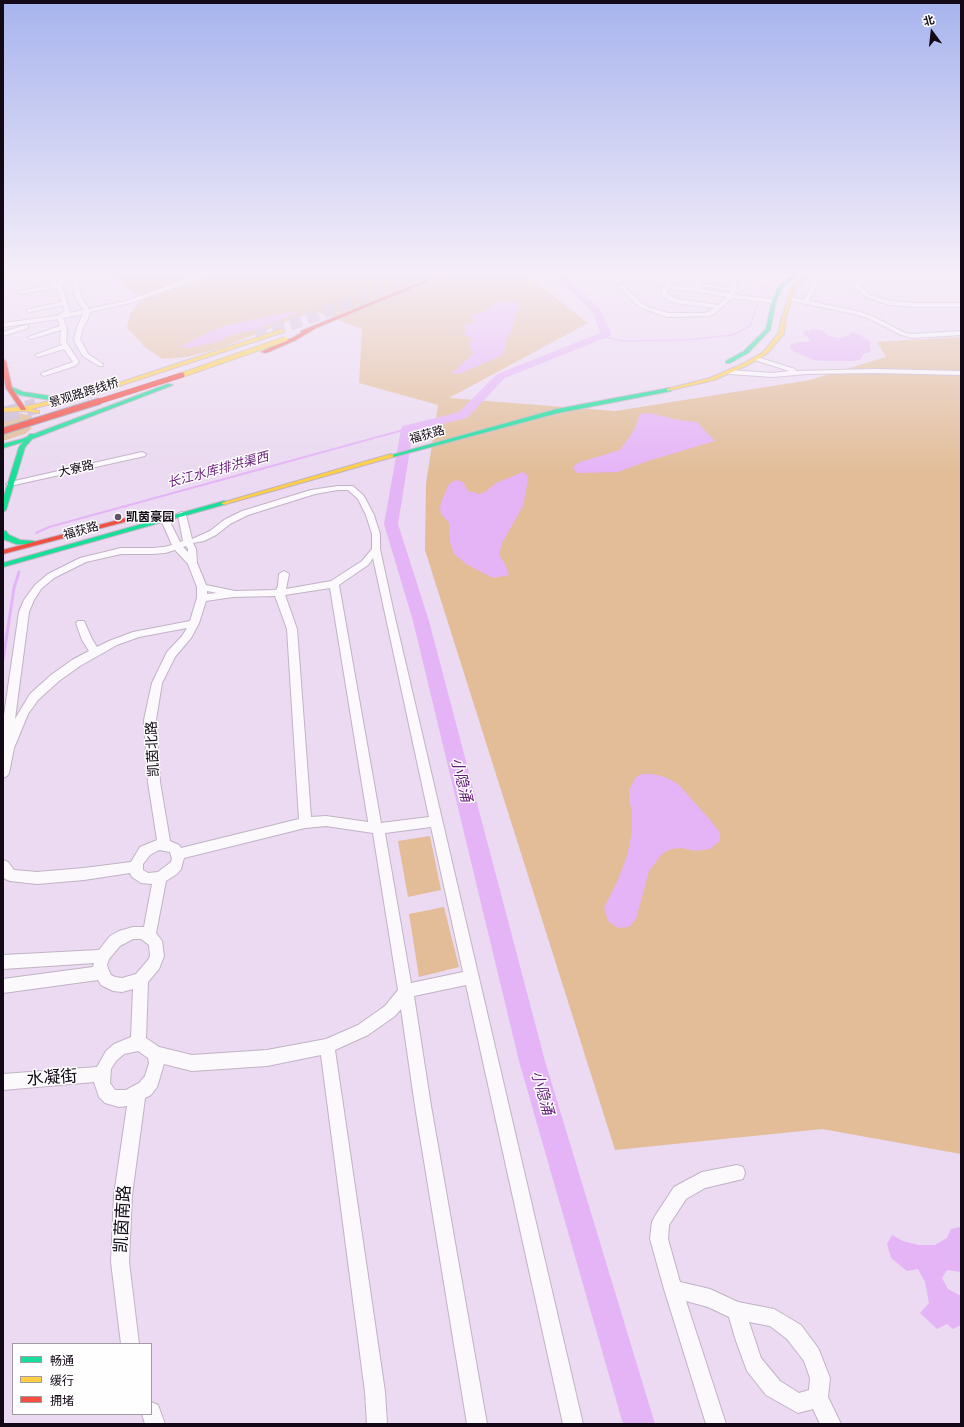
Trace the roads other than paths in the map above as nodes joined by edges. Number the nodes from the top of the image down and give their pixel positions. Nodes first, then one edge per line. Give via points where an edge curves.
1 (64, 340) edge
2 (77, 340) edge
3 (255, 340) tunnel mouth
4 (274, 340) edge
5 (275, 340) edge
6 (293, 340) edge
7 (758, 340) edge
8 (776, 340) edge
9 (66, 346) junction
10 (38, 355) dead end
11 (757, 358) junction
12 (3, 361) edge
13 (101, 365) dead end
14 (729, 372) junction
15 (806, 372) junction
16 (961, 373) edge
17 (44, 374) dead end
18 (9, 388) junction
19 (78, 396) junction
20 (23, 409) junction
21 (3, 410) edge
22 (3, 423) edge
23 (3, 431) edge
24 (32, 435) junction
25 (3, 446) edge
26 (142, 454) dead end
27 (270, 480) dead end
28 (10, 484) junction
29 (3, 510) edge
30 (182, 515) junction
31 (139, 516) dead end
32 (165, 520) junction
33 (3, 533) edge
34 (188, 542) junction
35 (38, 543) junction
36 (177, 546) junction
37 (376, 549) junction
38 (3, 552) edge
39 (192, 563) junction
40 (3, 565) edge
41 (284, 574) dead end
42 (334, 584) junction
43 (202, 587) junction
44 (279, 593) junction
45 (235, 594) junction
46 (202, 598) junction
47 (194, 623) junction
48 (81, 624) dead end
49 (95, 652) junction
50 (8, 748) junction
51 (3, 773) edge
52 (436, 821) junction
53 (305, 823) junction
54 (378, 829) junction
55 (164, 845) junction
56 (177, 854) junction
57 (3, 866) edge
58 (136, 867) junction
59 (160, 878) junction
60 (149, 936) junction
61 (103, 956) junction
62 (3, 962) edge
63 (102, 973) junction
64 (472, 977) junction
65 (140, 978) junction
66 (3, 986) edge
67 (406, 991) junction
68 (138, 1044) junction
69 (327, 1046) junction
70 (155, 1054) junction
71 (102, 1074) junction
72 (3, 1082) edge
73 (137, 1095) junction
74 (737, 1173) dead end
75 (673, 1289) junction
76 (737, 1311) junction
77 (130, 1343) edge
78 (818, 1398) junction
79 (377, 1424) edge
80 (477, 1424) edge
81 (573, 1424) edge
82 (716, 1424) edge
83 (831, 1424) edge

1 - 9 street
2 - 13 street via 85,355
3 - 19 main road via 186,364
4 - 22 main road, 景观路跨线桥
5 - 23 main road, 景观路跨线桥, bridge via 169,380
6 - 24 main road
7 - 27 main road, 福获路 via 746,352 717,368 691,378 552,404
8 - 11 main road, 福获路
9 - 10 street
9 - 17 street via 76,363
11 - 14 main road, 福获路
11 - 15 street via 786,369
12 - 18 main road
14 - 15 street via 772,375
14 - 30 main road, 福获路 via 680,388 557,411 513,422
15 - 16 street
18 - 19 main road via 39,398
18 - 20 main road
19 - 20 main road
20 - 21 main road
20 - 24 main road via 40,414 43,418 40,429
24 - 25 main road
24 - 28 main road via 22,447
26 - 28 street, 大寮路
28 - 29 main road
30 - 32 main road, 福获路
30 - 34 street
31 - 35 main road, 福获路
32 - 36 street
32 - 40 main road, 福获路
33 - 35 main road via 6,537 19,542
34 - 36 street
34 - 37 street via 213,533 226,522 245,513 314,492 350,488 361,498 370,515 376,534
34 - 39 street via 192,549
35 - 38 main road, 福获路
36 - 39 street
36 - 50 street via 165,550 121,551 83,560 50,576 38,587 24,612 9,722
37 - 42 street via 365,563
37 - 52 street
39 - 43 street
41 - 44 street via 283,586
42 - 44 street
42 - 54 street via 374,820
43 - 45 street
43 - 46 street, 凯茵北路
44 - 45 street
44 - 53 street via 292,629
45 - 46 street
46 - 47 street, 凯茵北路
47 - 49 street via 137,634
47 - 55 street, 凯茵北路 via 186,638 170,655 157,683 150,720 154,782
48 - 49 street
49 - 50 street via 55,678 34,697 23,713
50 - 51 street
52 - 54 street
52 - 64 street
53 - 54 street via 326,822
53 - 56 street
54 - 67 street
55 - 56 street via 175,849
55 - 58 street via 145,851
56 - 59 street via 178,859 172,870
57 - 58 street via 10,875 37,878
58 - 59 street via 141,877
59 - 60 street
60 - 61 street via 138,933 124,936 115,941
60 - 65 street via 158,948 157,956 148,972
61 - 62 street
61 - 63 street via 100,965
63 - 65 street via 106,980 118,984 131,983
63 - 66 street
64 - 67 street
64 - 81 street
65 - 68 street
67 - 69 street via 390,1011 363,1030
67 - 80 street
68 - 70 street via 146,1045
68 - 71 street via 119,1049 111,1056
69 - 70 street via 267,1058 192,1063
69 - 79 street via 375,1392
70 - 73 street via 156,1072 152,1081
71 - 72 street, 水凝街
71 - 73 street via 105,1091 111,1097 119,1099
73 - 77 street, 凯茵南路 via 122,1195 120,1262
74 - 75 street via 702,1180 680,1193 660,1222 659,1239
75 - 76 street via 710,1298
75 - 82 street
76 - 78 street via 774,1318 794,1332 811,1355 820,1378
76 - 78 street via 754,1364 773,1388 798,1403
78 - 83 street

